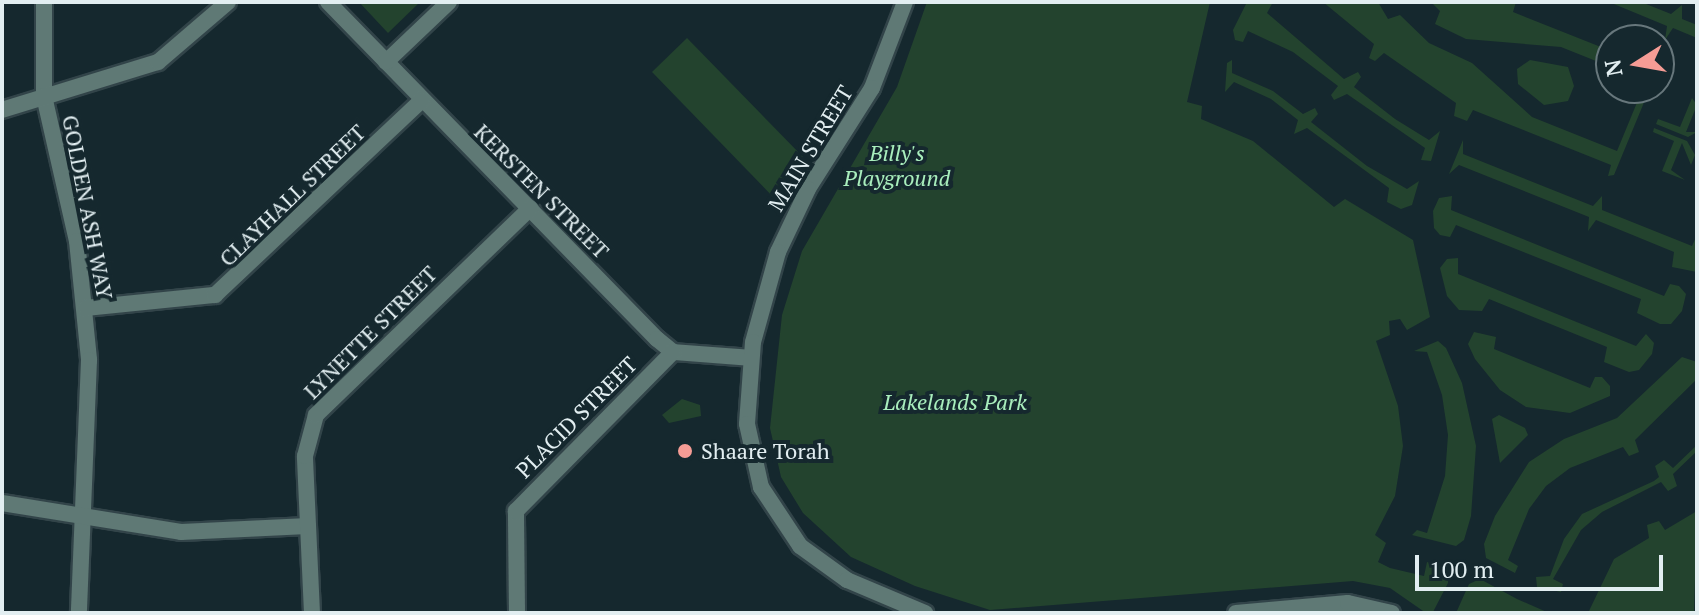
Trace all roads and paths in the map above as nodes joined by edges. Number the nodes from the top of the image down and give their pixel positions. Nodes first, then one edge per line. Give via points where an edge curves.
1 (44, 2) edge
2 (228, 2) edge
3 (328, 2) edge
4 (449, 2) edge
5 (905, 2) edge
6 (386, 62) junction
7 (44, 96) junction
8 (422, 100) junction
9 (2, 110) edge
10 (530, 208) junction
11 (86, 308) junction
12 (673, 352) junction
13 (751, 358) junction
14 (2, 503) edge
15 (81, 516) junction
16 (308, 526) junction
17 (79, 613) edge
18 (312, 613) edge
19 (517, 613) edge
20 (925, 613) edge
21 (1236, 613) edge
22 (1392, 613) edge

1 - 7 street, GOLDEN ASH WAY
2 - 7 street via 158,62
3 - 6 street, KERSTEN STREET
4 - 6 street
5 - 13 street, MAIN STREET via 872,88 787,229 769,276
6 - 8 street, KERSTEN STREET
7 - 9 street
7 - 11 street, GOLDEN ASH WAY
8 - 10 street, KERSTEN STREET
8 - 11 street, CLAYHALL STREET via 215,295
10 - 12 street, KERSTEN STREET
10 - 16 street, LYNETTE STREET via 316,415 305,456
11 - 15 street, GOLDEN ASH WAY via 89,400
12 - 13 street
12 - 19 street, PLACID STREET via 516,511
13 - 20 street, MAIN STREET via 748,439 761,487 777,517 821,564
14 - 15 street
15 - 16 street via 181,532
15 - 17 street, GOLDEN ASH WAY
16 - 18 street, LYNETTE STREET
21 - 22 street via 1348,603

